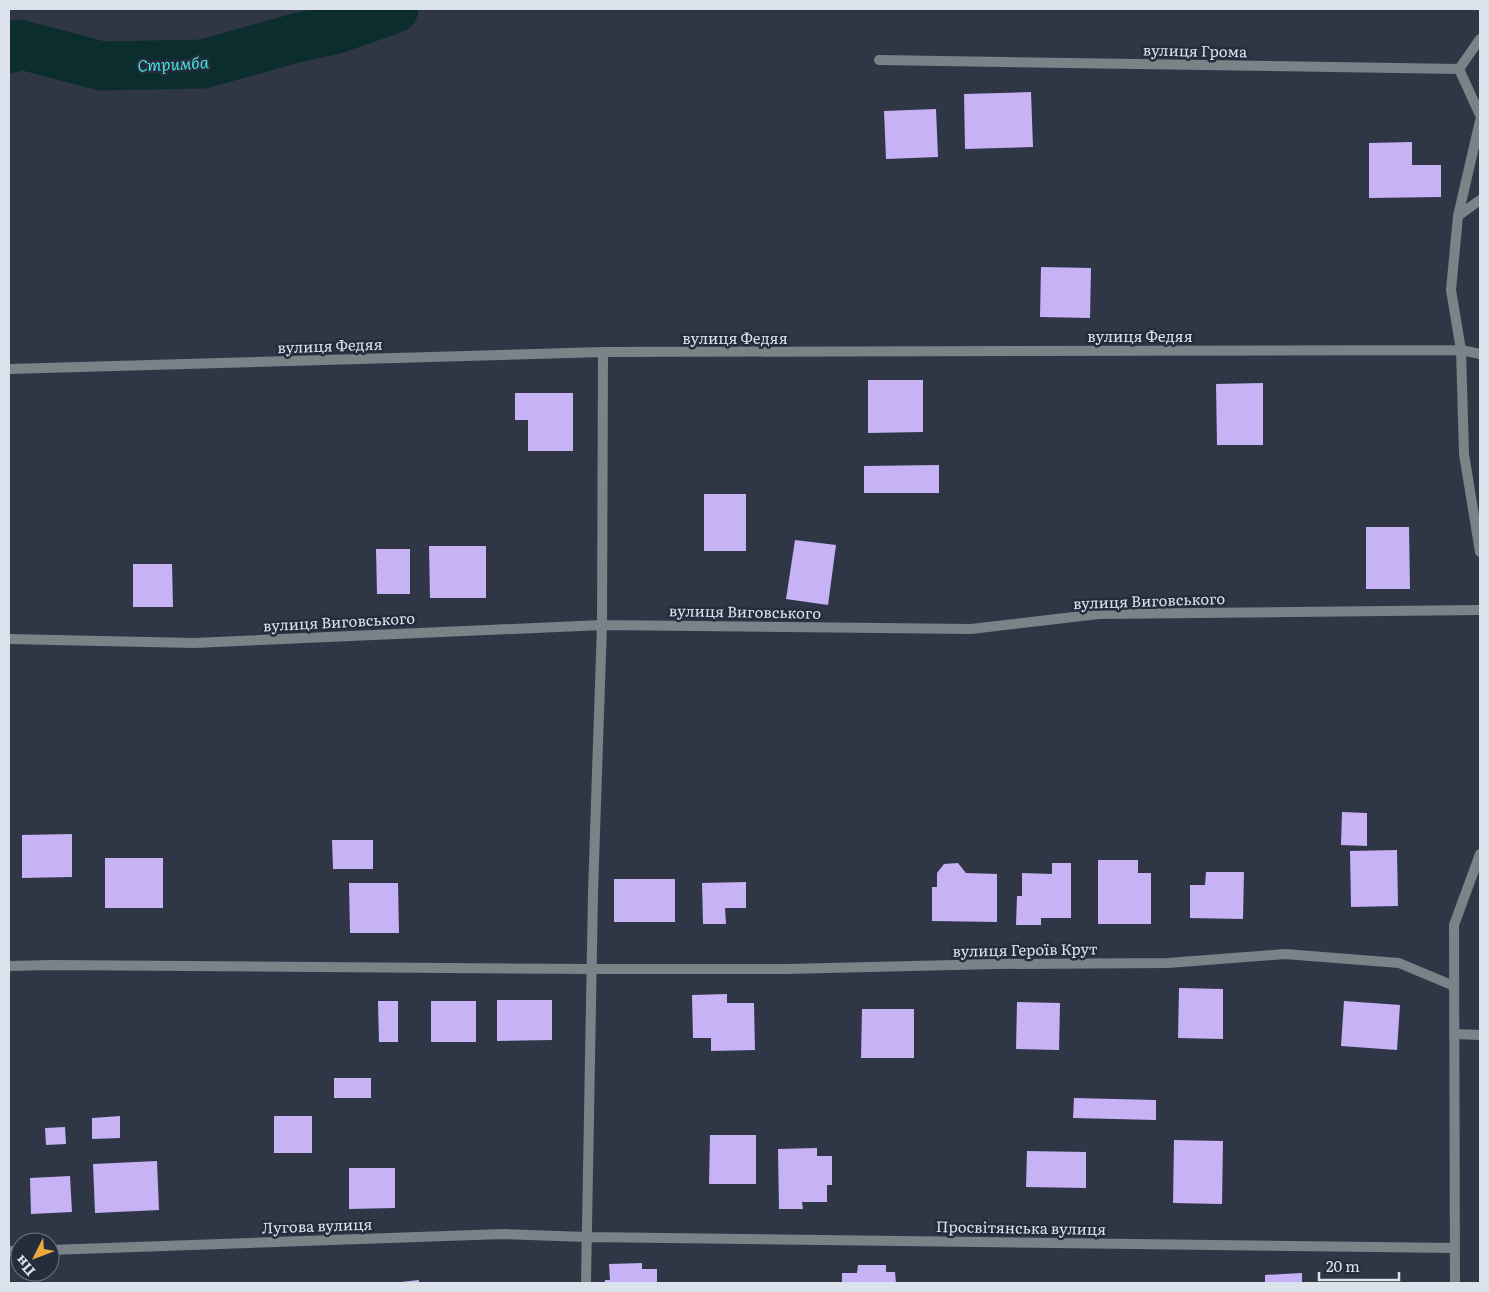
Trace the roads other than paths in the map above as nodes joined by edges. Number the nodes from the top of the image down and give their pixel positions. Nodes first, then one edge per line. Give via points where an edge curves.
1 (1480, 39) edge
2 (879, 60) dead end
3 (1459, 69) junction
4 (1480, 115) edge
5 (1480, 121) edge
6 (1480, 200) edge
7 (1458, 216) junction
8 (1462, 350) junction
9 (603, 352) junction
10 (1480, 354) edge
11 (9, 369) edge
12 (1480, 552) edge
13 (1480, 610) edge
14 (602, 625) junction
15 (9, 639) edge
16 (1480, 854) edge
17 (9, 966) edge
18 (592, 970) junction
19 (1454, 986) junction
20 (1454, 1034) junction
21 (1480, 1035) edge
22 (586, 1237) junction
23 (1455, 1248) junction
24 (60, 1250) edge
25 (586, 1283) edge
26 (1455, 1283) edge

1 - 3 street
2 - 3 street, вулиця Грома
3 - 4 street
5 - 7 street
6 - 7 street
7 - 8 street via 1452,290
8 - 9 street, вулиця Федяя
8 - 10 street, вулиця Федяя
8 - 12 street via 1464,454
9 - 11 street, вулиця Федяя
9 - 14 street
13 - 14 street, вулиця Виговського via 1099,614 971,629
14 - 15 street, вулиця Виговського via 194,643
14 - 18 street
16 - 19 street via 1454,925
17 - 18 street, вулиця Героїв Крут
18 - 19 street, вулиця Героїв Крут via 1168,963 1285,954 1399,963
18 - 22 street
19 - 20 street
20 - 21 street
20 - 23 street
22 - 23 street, Просвітянська вулиця
22 - 24 street, Лугова вулиця via 503,1234
22 - 25 street
23 - 26 street

